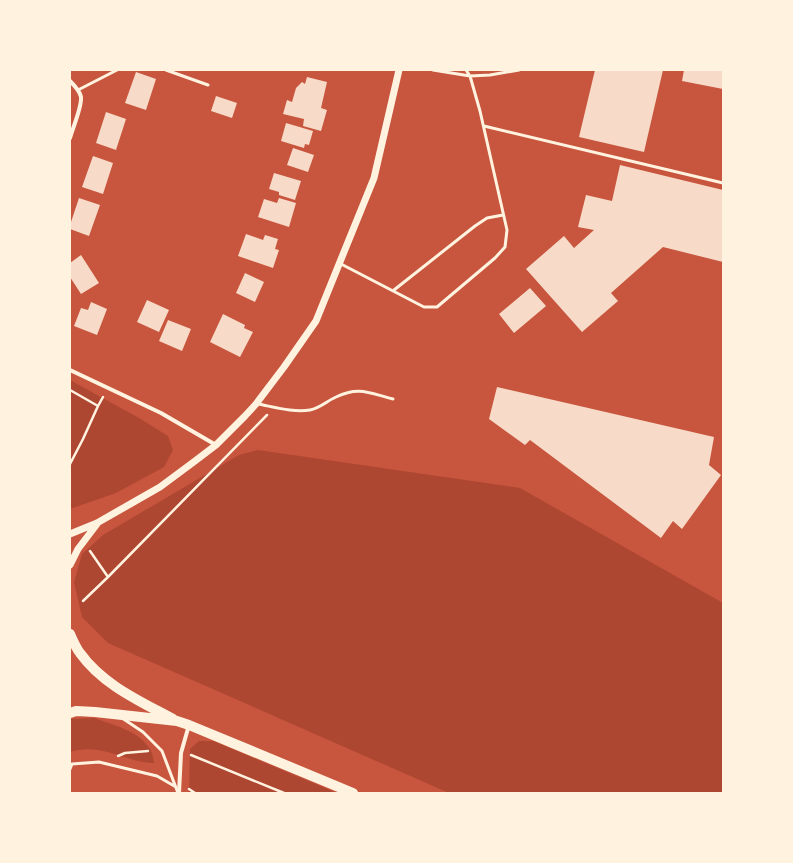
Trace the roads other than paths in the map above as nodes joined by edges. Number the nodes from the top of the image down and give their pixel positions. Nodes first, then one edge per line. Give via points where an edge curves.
1 (117, 70) edge
2 (166, 70) edge
3 (399, 70) edge
4 (433, 70) edge
5 (466, 70) edge
6 (519, 70) edge
7 (470, 76) junction
8 (70, 81) edge
9 (208, 85) dead end
10 (78, 90) junction
11 (484, 126) junction
12 (70, 138) edge
13 (723, 183) edge
14 (503, 215) junction
15 (339, 263) junction
16 (394, 290) junction
17 (70, 370) edge
18 (393, 399) dead end
19 (256, 404) junction
20 (216, 445) junction
21 (97, 523) junction
22 (70, 534) edge
23 (70, 565) edge
24 (70, 634) edge
25 (70, 713) edge
26 (117, 715) junction
27 (177, 722) junction
28 (190, 725) junction
29 (70, 769) edge
30 (176, 787) junction
31 (178, 793) edge
32 (353, 793) edge

1 - 10 lane
2 - 9 lane
3 - 15 street via 374,178
4 - 7 lane
5 - 7 lane
6 - 7 lane
7 - 11 lane
8 - 10 street
10 - 12 street via 81,97
11 - 13 lane
11 - 14 lane
14 - 16 lane via 481,222
14 - 16 lane via 507,230 505,247 438,307 424,307
15 - 16 lane
15 - 19 street via 316,321
17 - 20 street via 161,413
18 - 19 lane via 361,390 336,397 311,410
19 - 20 street
20 - 21 street via 160,487
21 - 22 street
21 - 23 street
24 - 27 main road via 80,653 101,675 126,694
25 - 26 main road via 76,711
26 - 27 main road
26 - 30 lane via 142,732 162,751
27 - 28 main road
28 - 31 street via 181,753
28 - 32 main road
29 - 30 lane via 72,764 99,762 157,776
30 - 31 lane

